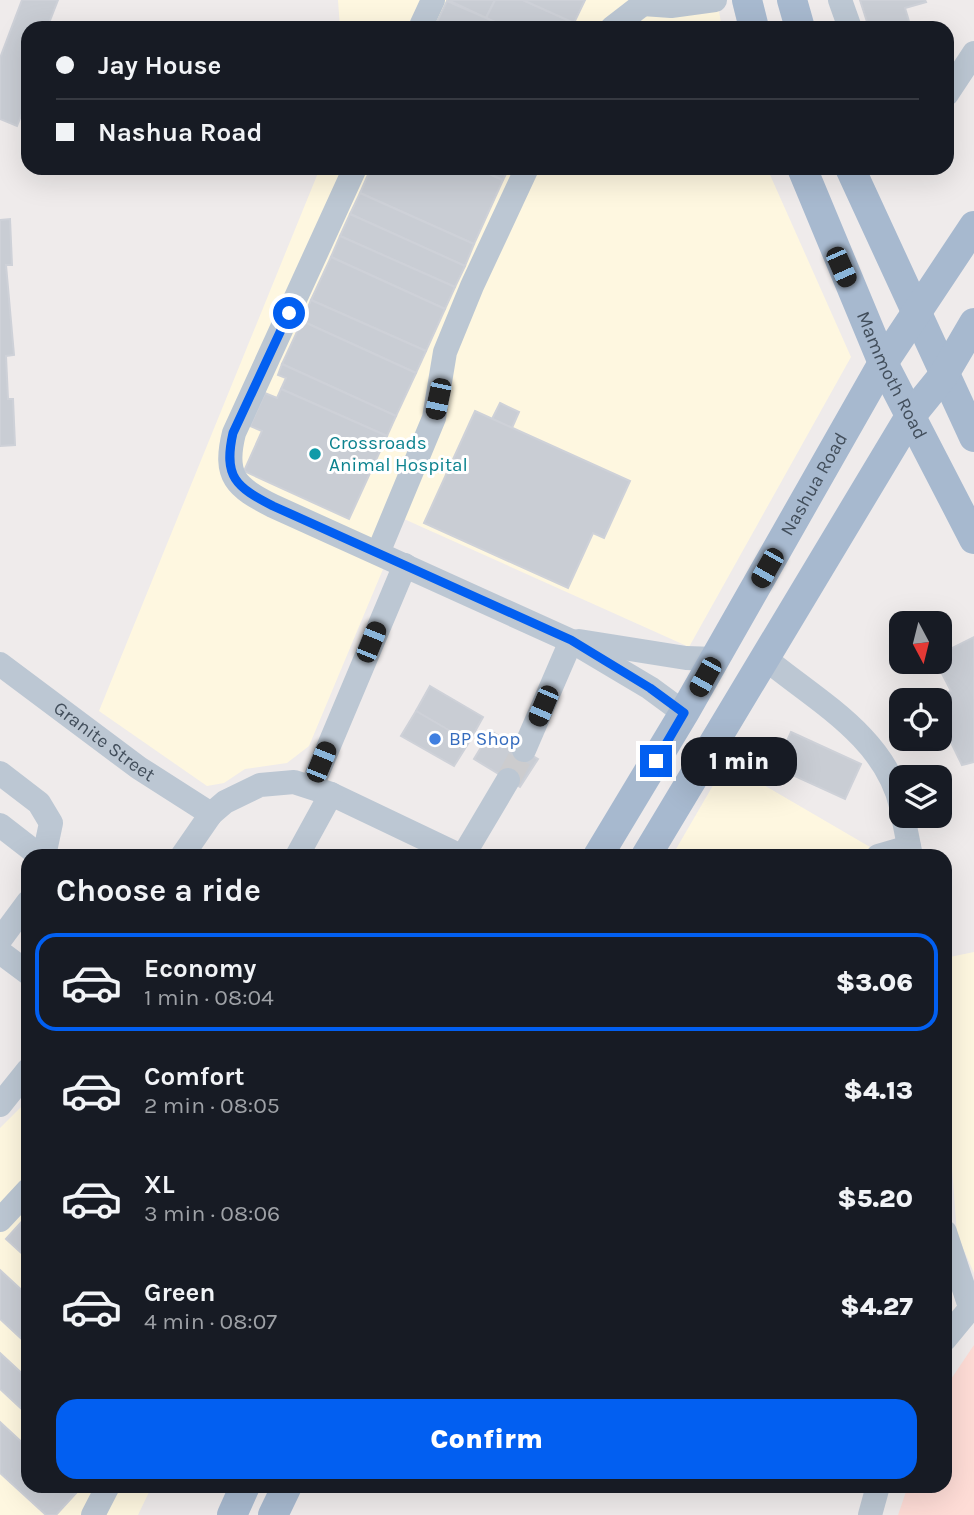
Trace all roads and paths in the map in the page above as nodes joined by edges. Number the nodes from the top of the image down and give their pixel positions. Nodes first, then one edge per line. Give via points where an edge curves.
1 (433, 0) edge
2 (715, 0) edge
3 (747, 0) edge
4 (792, 0) edge
5 (840, 0) edge
6 (644, 1) edge
7 (423, 21) edge
8 (620, 21) edge
9 (752, 21) edge
10 (798, 21) edge
11 (848, 21) edge
12 (974, 53) edge
13 (954, 83) edge
14 (352, 175) edge
15 (524, 175) edge
16 (805, 175) edge
17 (853, 175) edge
18 (974, 226) edge
19 (915, 314) junction
20 (974, 323) edge
21 (883, 363) junction
22 (943, 376) junction
23 (909, 418) junction
24 (974, 437) edge
25 (974, 539) edge
26 (378, 553) junction
27 (405, 565) junction
28 (571, 640) junction
29 (715, 659) junction
30 (766, 659) junction
31 (0, 664) edge
32 (684, 713) junction
33 (524, 750) tunnel mouth
34 (0, 773) edge
35 (889, 774) edge
36 (508, 779) tunnel mouth
37 (322, 790) junction
38 (211, 814) junction
39 (0, 825) edge
40 (905, 828) edge
41 (33, 849) edge
42 (44, 849) edge
43 (187, 849) edge
44 (304, 849) edge
45 (447, 849) edge
46 (466, 849) edge
47 (602, 849) edge
48 (650, 849) edge
49 (910, 849) edge
50 (21, 912) edge
51 (0, 940) edge
52 (0, 952) edge
53 (21, 967) edge
54 (21, 1079) edge
55 (0, 1105) edge
56 (21, 1198) edge
57 (0, 1220) edge
58 (952, 1251) edge
59 (972, 1305) edge
60 (952, 1330) edge
61 (104, 1493) edge
62 (242, 1493) edge
63 (284, 1493) edge
64 (876, 1493) edge
65 (93, 1515) edge
66 (232, 1515) edge
67 (273, 1515) edge
68 (870, 1515) edge

1 - 7 street
2 - 6 street via 683,5
3 - 9 main road
4 - 10 main road
5 - 11 street
6 - 8 street
12 - 13 street
14 - 26 street via 233,433 230,468 246,492
15 - 26 street via 445,352 434,418
16 - 21 main road, Mammoth Road
17 - 19 main road
18 - 19 main road, Nashua Road
19 - 21 main road, Nashua Road
19 - 22 main road
20 - 22 main road
21 - 23 main road, Mammoth Road
21 - 29 main road, Nashua Road
22 - 23 main road
22 - 24 main road
23 - 25 main road, Mammoth Road
23 - 30 main road
26 - 27 street
27 - 28 street
27 - 37 street
28 - 29 street
28 - 32 street
28 - 33 street
29 - 32 main road, Nashua Road
30 - 35 street via 848,723
30 - 48 main road
31 - 38 street, Granite Street via 139,768
32 - 47 main road, Nashua Road
34 - 42 street via 39,803 51,823
36 - 46 street
37 - 38 street via 294,782 260,785
37 - 44 street
37 - 45 street
38 - 43 street
39 - 41 street
40 - 49 street
50 - 51 street
52 - 53 street
54 - 55 street
56 - 57 street
58 - 59 street
59 - 60 street
61 - 65 street
62 - 66 main road
63 - 67 main road
64 - 68 street

